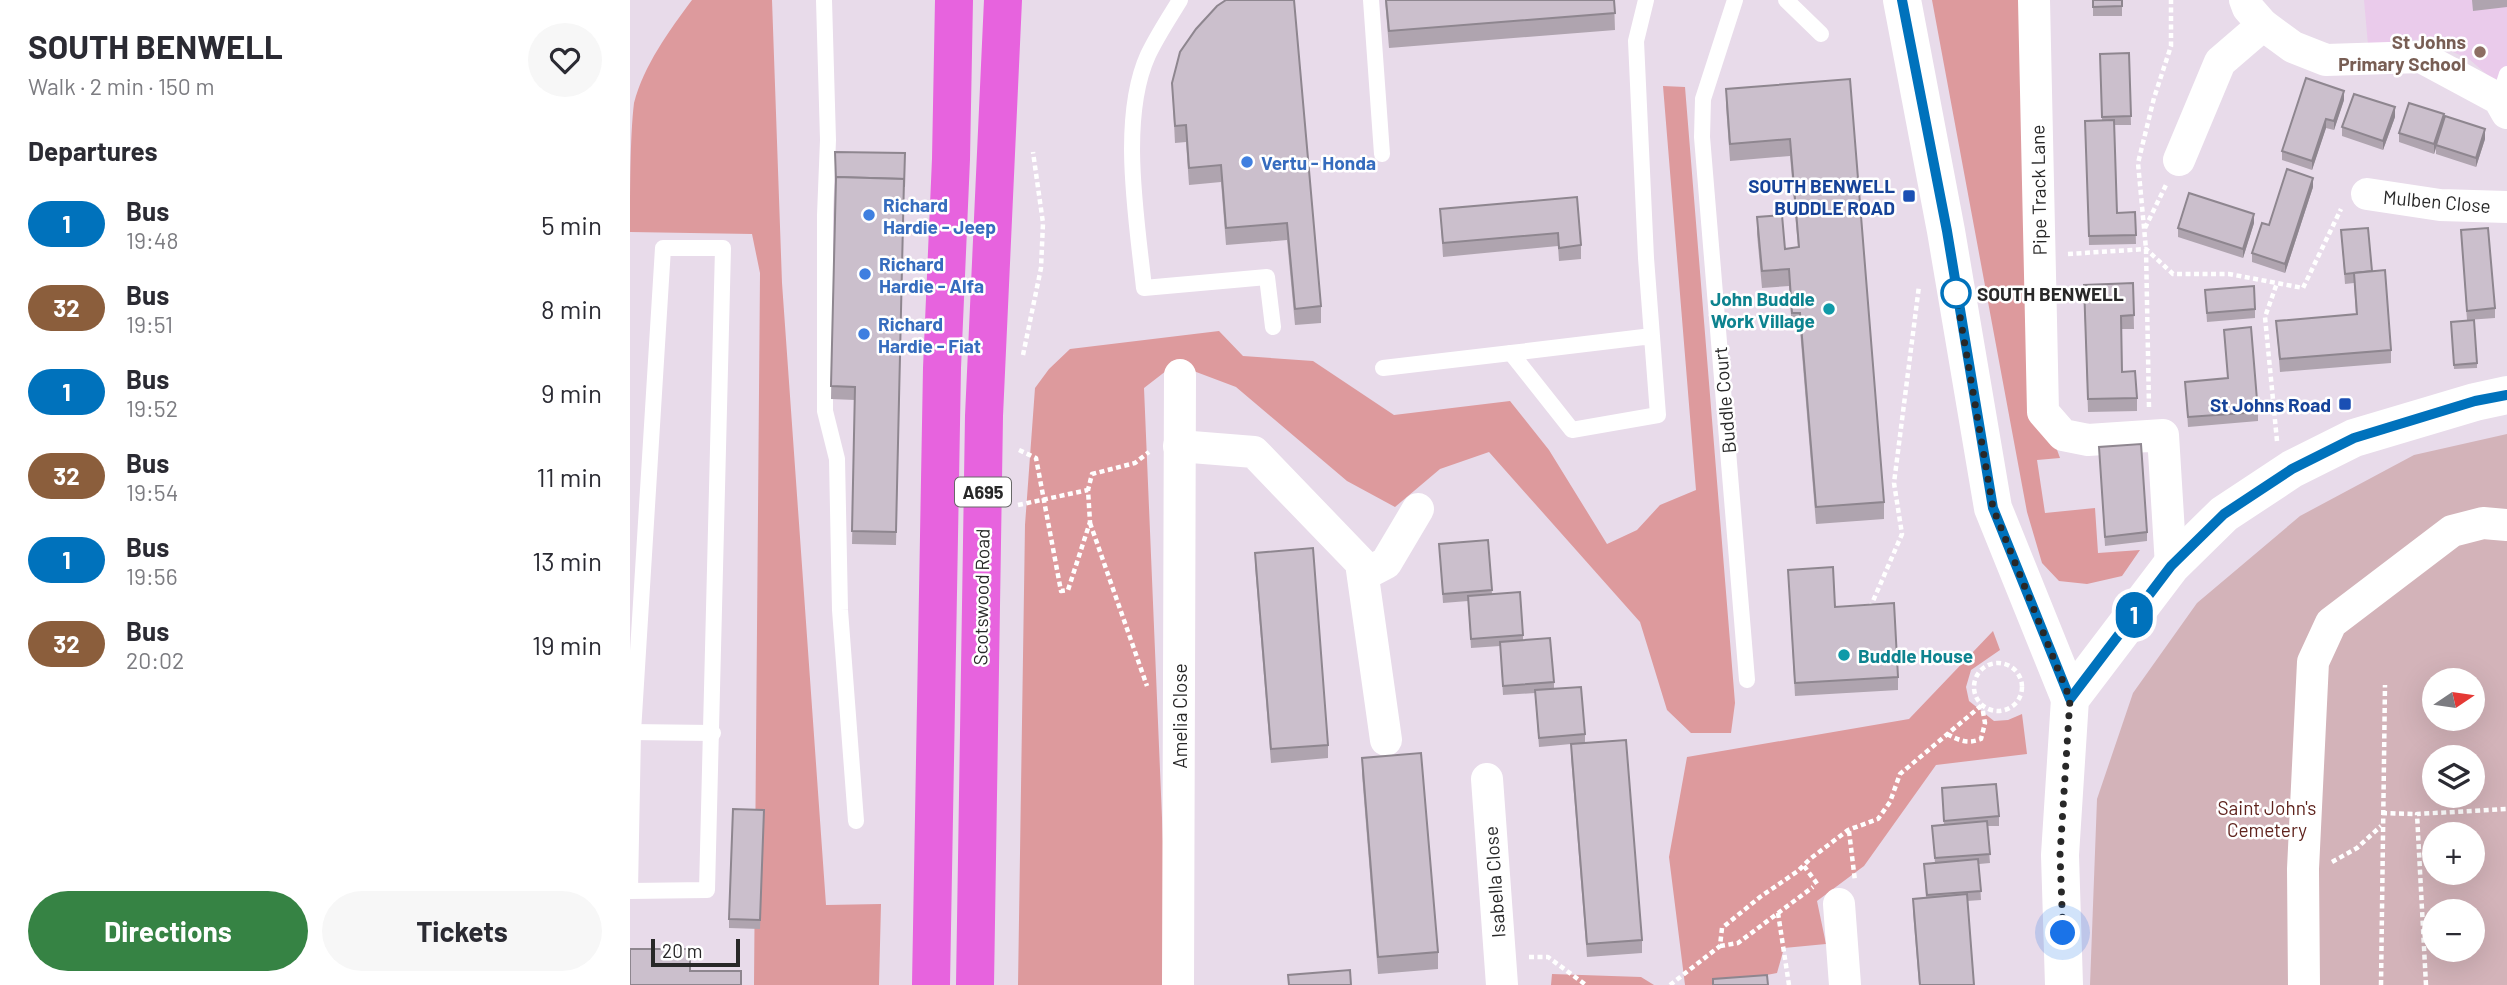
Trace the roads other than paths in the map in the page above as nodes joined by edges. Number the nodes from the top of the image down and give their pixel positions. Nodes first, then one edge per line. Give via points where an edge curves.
1 (824, 0) edge
2 (954, 0) edge
3 (1180, 0) edge
4 (1370, 0) edge
5 (1646, 0) edge
6 (1735, 0) edge
7 (1786, 0) edge
8 (1902, 0) edge
9 (2034, 0) edge
10 (1006, 6) edge
11 (2254, 13) edge
12 (1821, 34) dead end
13 (2504, 95) edge
14 (1382, 154) dead end
15 (2179, 160) road end
16 (2367, 194) road end
17 (2507, 207) edge
18 (1273, 327) dead end
19 (1652, 336) junction
20 (1511, 353) junction
21 (1383, 368) dead end
22 (1180, 375) dead end
23 (2507, 395) edge
24 (1180, 438) junction
25 (1418, 509) dead end
26 (2507, 525) edge
27 (2171, 566) junction
28 (1363, 575) junction
29 (1746, 680) dead end
30 (2070, 699) junction
31 (632, 732) edge
32 (713, 733) junction
33 (1386, 740) dead end
34 (1487, 779) dead end
35 (856, 821) dead end
36 (630, 890) edge
37 (1828, 894) road end
38 (1501, 971) edge
39 (931, 985) edge
40 (975, 985) edge
41 (1178, 985) edge
42 (1845, 985) edge
43 (2064, 985) edge
44 (2304, 985) edge

1 - 35 lane via 828,140 825,400 837,471 840,610
2 - 39 main road, A695
3 - 18 lane via 1147,58 1135,103 1132,169 1144,288 1267,277
4 - 14 lane
5 - 19 lane via 1636,41
6 - 29 lane, Buddle Court via 1703,99 1702,137
7 - 12 lane
8 - 30 street via 1947,231 1993,508
9 - 27 street, Pipe Track Lane via 2043,412 2063,435 2088,440 2162,435
10 - 40 main road, Scotswood Road / A695 via 984,416
11 - 13 street via 2293,47 2326,60 2421,57
11 - 15 street via 2220,62
16 - 17 street, Mulben Close via 2440,205
19 - 20 lane
19 - 20 lane via 1658,415 1572,430
20 - 21 lane
22 - 24 street, Amelia Close
23 - 27 street via 2354,438 2280,477 2224,514
24 - 28 street via 1254,452 1361,563
24 - 41 street, Amelia Close
25 - 28 street via 1387,563
26 - 44 street via 2483,523 2452,531 2331,624 2313,662
27 - 30 street
28 - 33 street
30 - 43 street via 2060,855
31 - 32 lane
31 - 32 lane via 663,248 723,248
31 - 36 lane
32 - 36 lane via 707,890
34 - 38 street, Isabella Close
37 - 42 street

